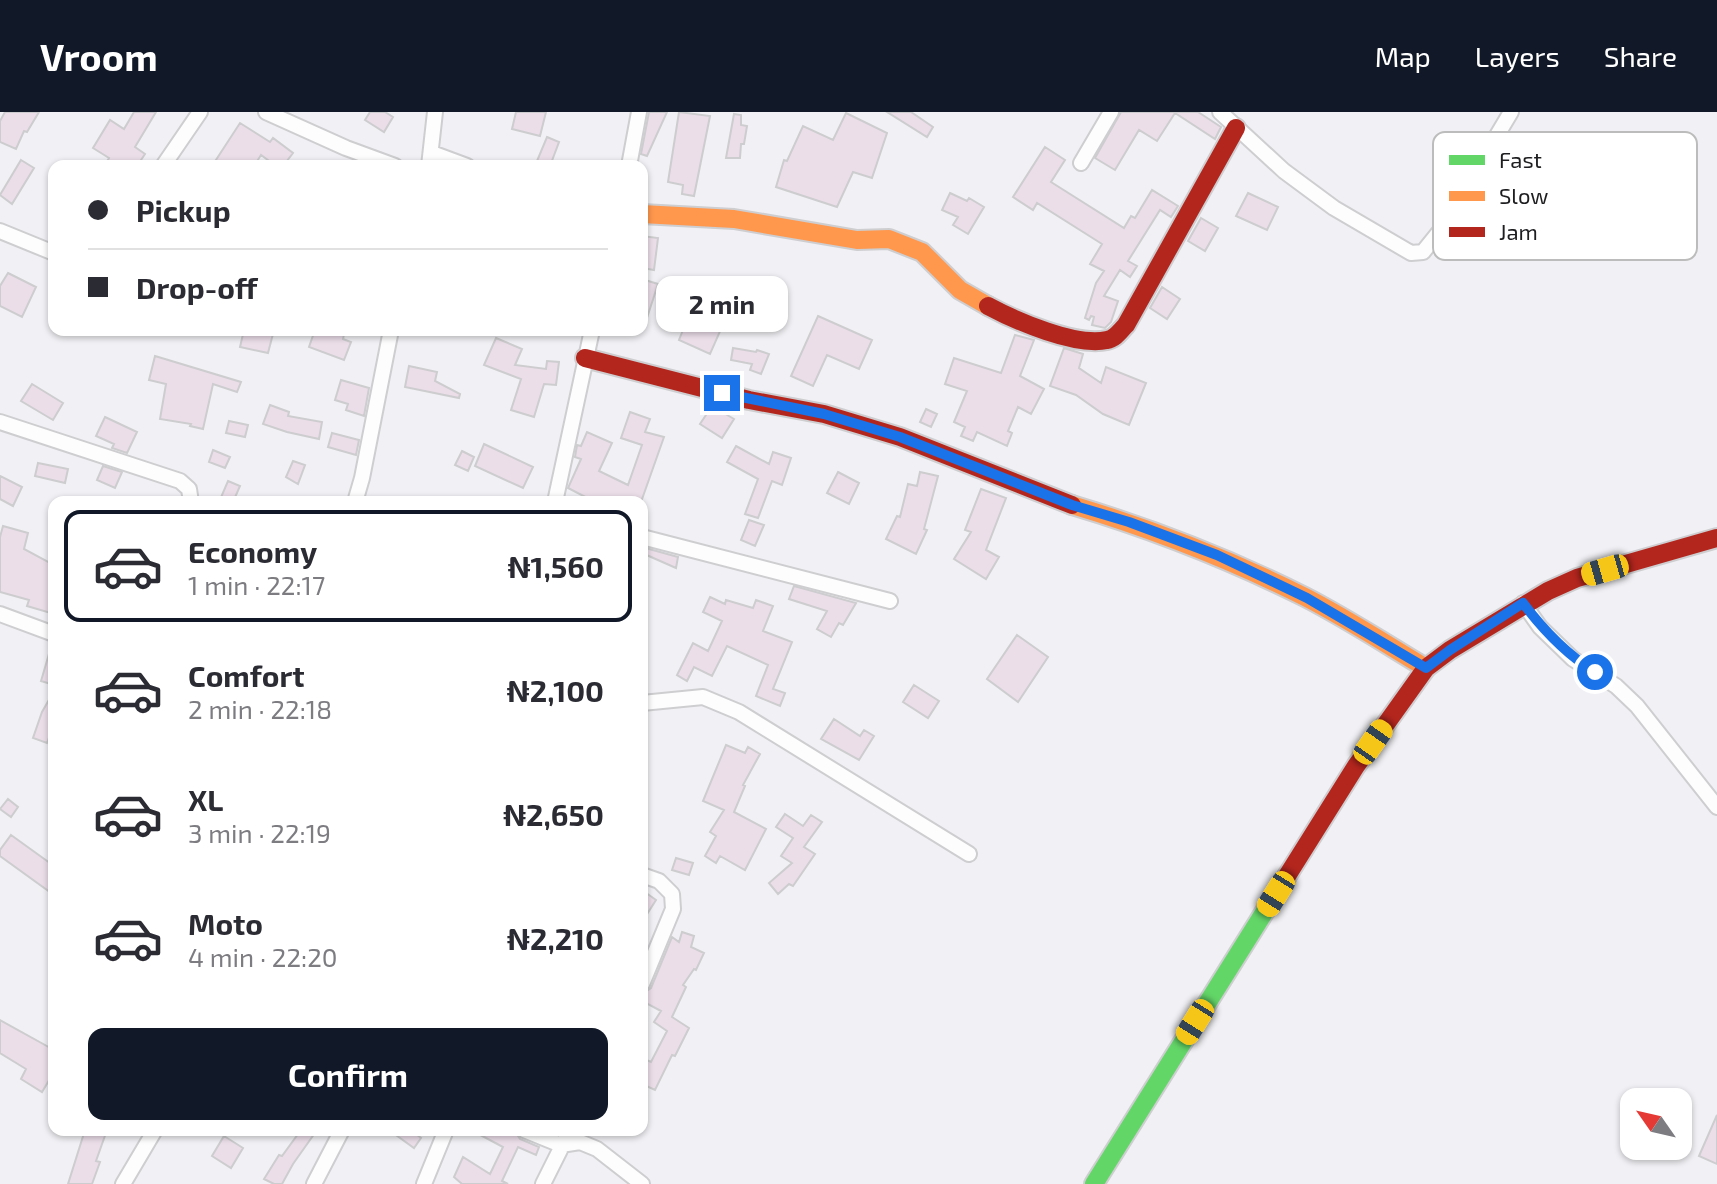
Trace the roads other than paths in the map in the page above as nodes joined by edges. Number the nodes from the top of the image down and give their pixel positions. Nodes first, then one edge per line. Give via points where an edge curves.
1 (200, 112) edge
2 (266, 112) edge
3 (435, 112) edge
4 (639, 112) edge
5 (1111, 112) edge
6 (1220, 112) edge
7 (1511, 112) edge
8 (1236, 128) junction
9 (1499, 132) edge
10 (430, 159) edge
11 (167, 160) edge
12 (379, 160) edge
13 (630, 160) edge
14 (1081, 163) dead end
15 (648, 214) edge
16 (0, 231) edge
17 (1433, 240) edge
18 (48, 251) edge
19 (390, 336) edge
20 (590, 336) edge
21 (585, 358) junction
22 (0, 422) edge
23 (190, 496) edge
24 (357, 496) edge
25 (556, 496) edge
26 (1717, 538) edge
27 (648, 539) edge
28 (890, 601) dead end
29 (1523, 603) junction
30 (0, 614) edge
31 (48, 632) edge
32 (1426, 668) junction
33 (648, 702) edge
34 (1717, 807) edge
35 (969, 854) dead end
36 (648, 877) edge
37 (648, 969) edge
38 (151, 1136) edge
39 (339, 1136) edge
40 (444, 1136) edge
41 (539, 1136) edge
42 (566, 1136) edge
43 (561, 1145) junction
44 (123, 1184) edge
45 (314, 1184) edge
46 (424, 1184) edge
47 (543, 1184) edge
48 (642, 1184) edge
49 (1094, 1184) edge

1 - 11 street
2 - 12 street
3 - 10 street
4 - 13 street
5 - 14 street
6 - 8 street
7 - 9 street
8 - 15 street via 1126,325 1111,340 1090,342 1019,323 960,290 922,252 889,239 857,240 734,219
8 - 17 street via 1334,208 1411,253 1423,252
16 - 18 street
19 - 24 street
20 - 21 street
21 - 25 street
21 - 32 street via 900,437 1217,555 1307,598
22 - 23 street via 180,481
26 - 29 street via 1577,578
27 - 28 street
29 - 32 street
29 - 34 street via 1573,659 1637,706
30 - 31 street
32 - 49 street via 1356,766
33 - 35 street via 703,697 739,712
36 - 37 street via 672,894 673,909
38 - 44 street
39 - 45 street
40 - 46 street
41 - 43 street
42 - 43 street
43 - 47 street
43 - 48 street via 580,1142 597,1149

